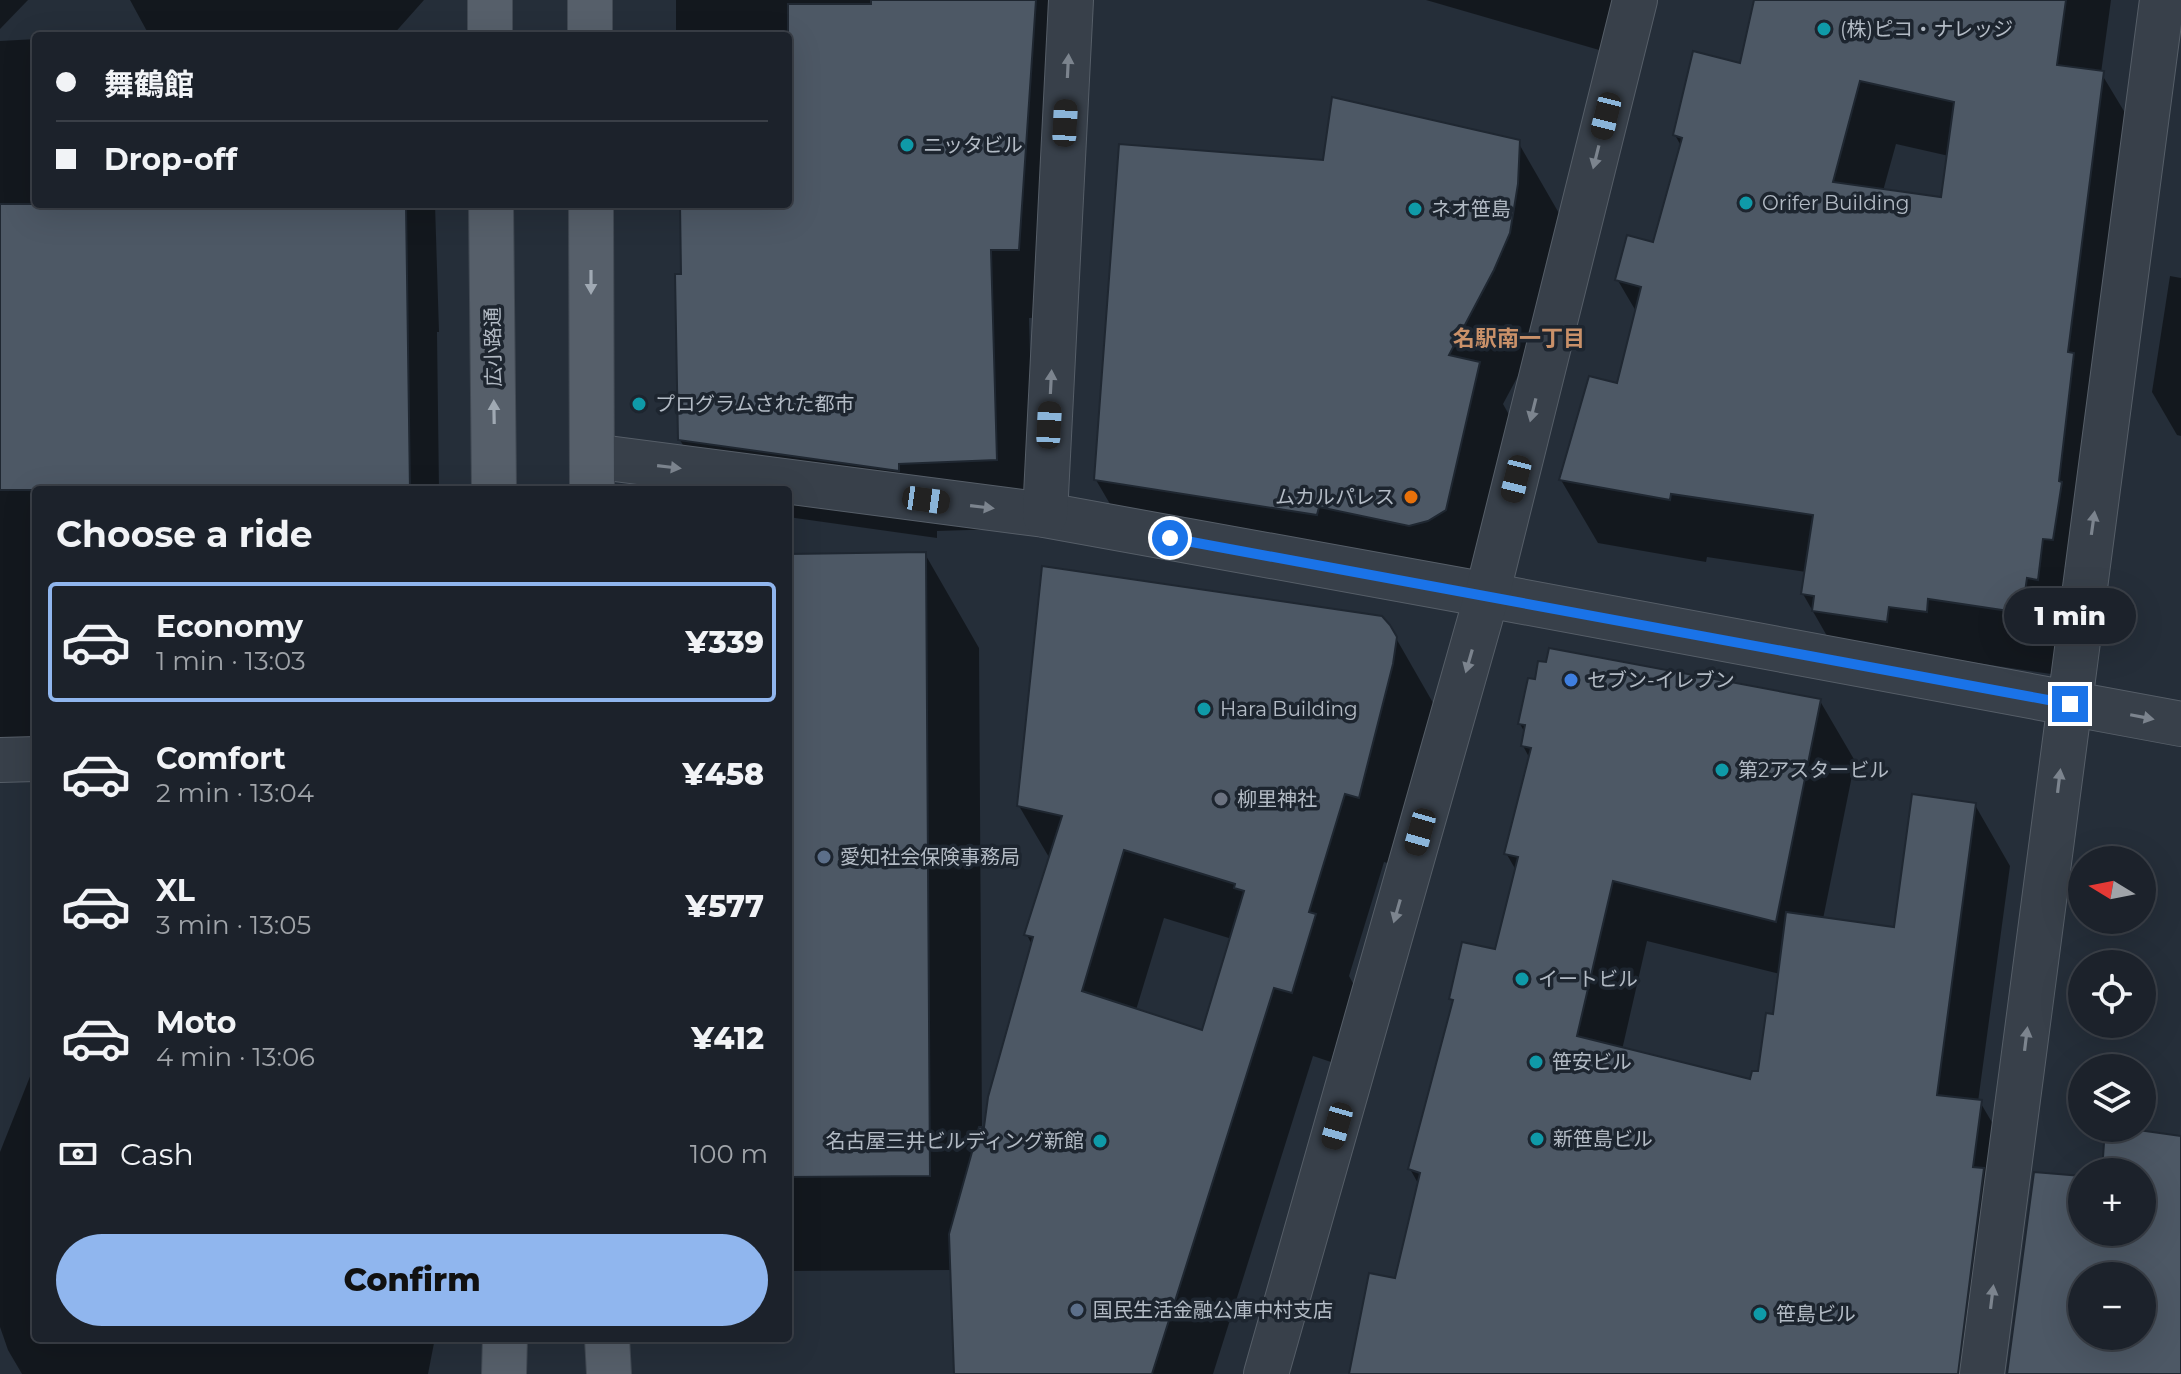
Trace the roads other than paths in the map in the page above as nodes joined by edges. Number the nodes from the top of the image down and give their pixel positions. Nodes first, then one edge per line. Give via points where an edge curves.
1 (490, 0) edge
2 (590, 0) edge
3 (1071, 0) edge
4 (1635, 0) edge
5 (2162, 0) edge
6 (490, 32) edge
7 (590, 32) edge
8 (491, 208) edge
9 (591, 208) edge
10 (592, 473) edge
11 (494, 486) edge
12 (732, 486) edge
13 (792, 492) edge
14 (1045, 515) junction
15 (1487, 595) junction
16 (2070, 704) junction
17 (2181, 724) edge
18 (32, 759) edge
19 (0, 760) edge
20 (505, 1342) edge
21 (607, 1342) edge
22 (504, 1374) edge
23 (609, 1374) edge
24 (1266, 1374) edge
25 (1982, 1374) edge

1 - 6 main road
2 - 7 main road
14 -> 3 street
4 -> 15 street
16 -> 5 street
11 -> 8 main road, 広小路通
9 -> 10 main road
10 -> 12 street
13 -> 14 street
14 - 15 street
15 - 16 street
15 -> 24 street
16 -> 17 street
25 -> 16 street
18 - 19 street
20 - 22 main road
21 - 23 main road

